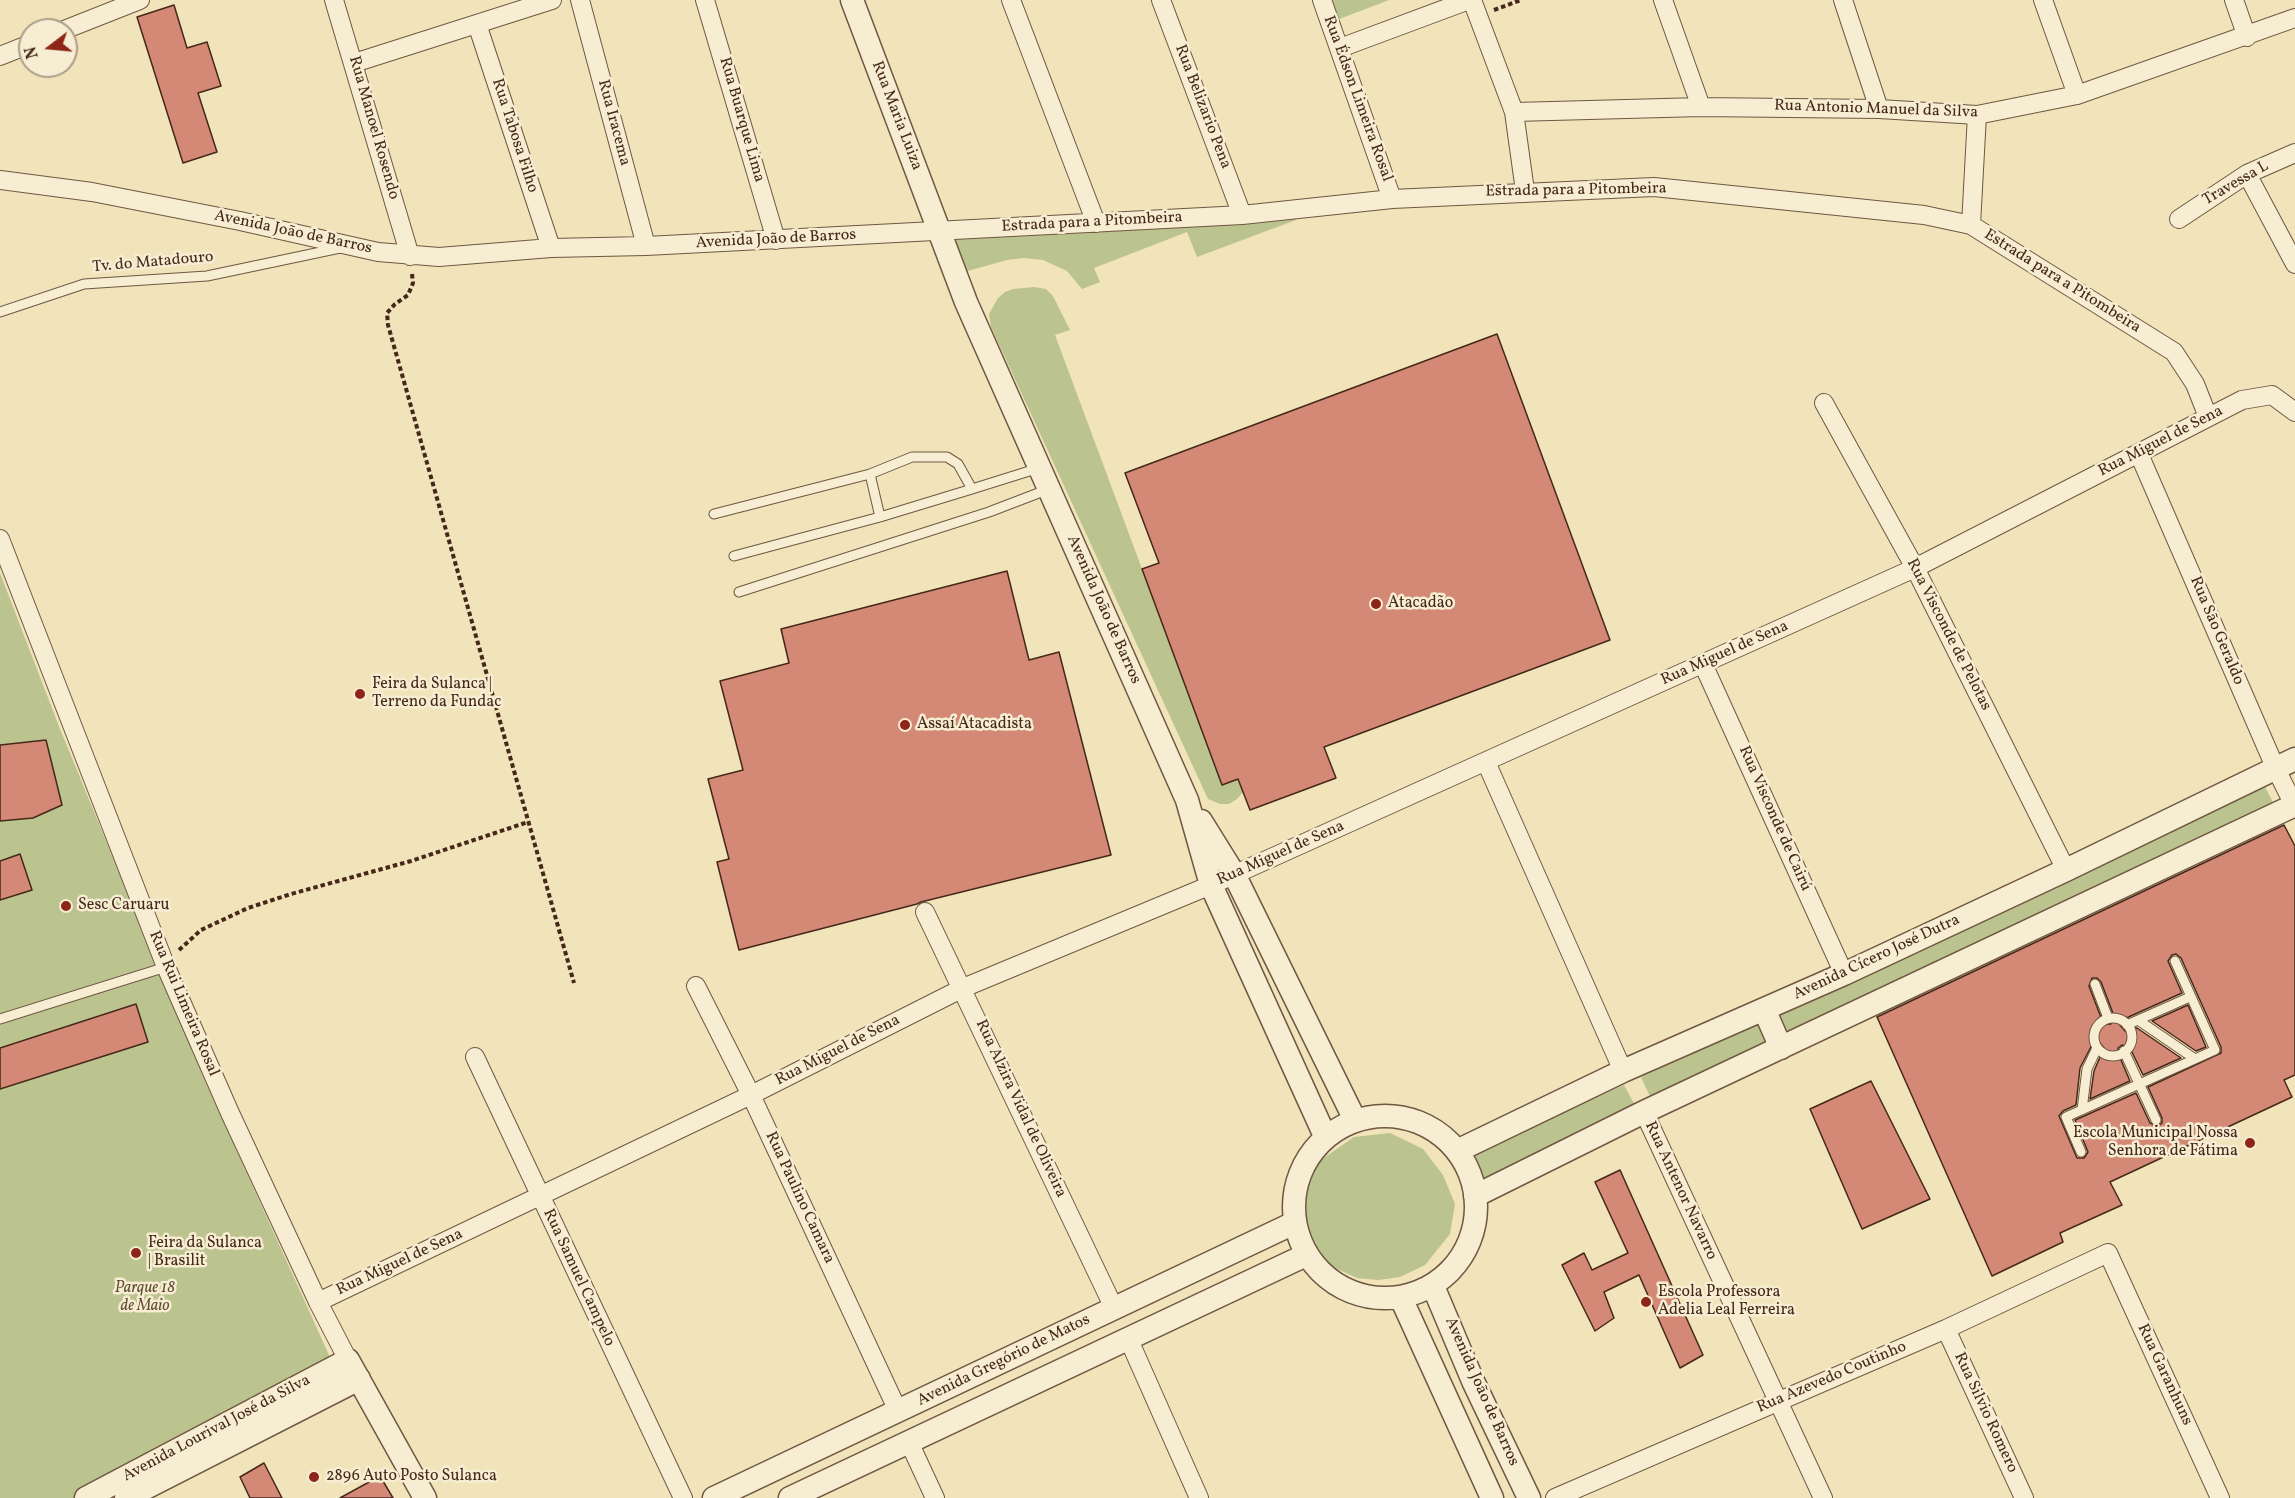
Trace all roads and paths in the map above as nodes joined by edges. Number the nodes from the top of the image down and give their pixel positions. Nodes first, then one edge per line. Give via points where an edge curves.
1 (140, 0) edge
2 (334, 0) edge
3 (552, 0) edge
4 (580, 0) edge
5 (705, 0) edge
6 (852, 0) edge
7 (1011, 0) edge
8 (1161, 0) edge
9 (1322, 0) edge
10 (1521, 0) edge
11 (1663, 0) edge
12 (1843, 0) edge
13 (2043, 0) edge
14 (2234, 0) edge
15 (1473, 5) edge
16 (2295, 18) edge
17 (78, 24) edge
18 (477, 24) junction
19 (2247, 37) junction
20 (1340, 48) junction
21 (18, 49) edge
22 (0, 56) edge
23 (354, 63) junction
24 (2077, 95) junction
25 (1701, 106) junction
26 (1879, 109) junction
27 (1514, 112) junction
28 (1977, 115) junction
29 (2295, 153) edge
30 (2247, 174) junction
31 (0, 180) edge
32 (1526, 191) junction
33 (1392, 199) junction
34 (1242, 215) junction
35 (2179, 219) dead end
36 (1096, 223) junction
37 (1971, 225) junction
38 (939, 232) junction
39 (776, 240) junction
40 (646, 246) junction
41 (346, 247) junction
42 (551, 248) junction
43 (410, 256) junction
44 (2295, 264) edge
45 (0, 312) edge
46 (1824, 403) dead end
47 (2295, 412) edge
48 (2208, 417) junction
49 (2139, 454) junction
50 (1040, 468) junction
51 (870, 474) junction
52 (972, 489) junction
53 (1049, 489) junction
54 (714, 514) dead end
55 (880, 517) junction
56 (0, 539) edge
57 (734, 556) dead end
58 (1915, 568) junction
59 (739, 592) dead end
60 (1704, 664) junction
61 (1486, 762) junction
62 (2285, 763) edge
63 (1187, 800) junction
64 (2295, 806) edge
65 (528, 822) junction
66 (2066, 870) junction
67 (1234, 874) junction
68 (1211, 885) junction
69 (925, 912) dead end
70 (2175, 961) dead end
71 (166, 967) junction
72 (1844, 974) junction
73 (574, 983) dead end
74 (2095, 984) dead end
75 (696, 986) dead end
76 (963, 988) junction
77 (2190, 997) junction
78 (1764, 1009) junction
79 (2108, 1018) junction
80 (0, 1019) edge
81 (2138, 1020) junction
82 (2127, 1025) junction
83 (1781, 1048) junction
84 (2097, 1048) junction
85 (2124, 1051) junction
86 (475, 1056) dead end
87 (2195, 1059) junction
88 (1623, 1071) junction
89 (2140, 1086) junction
90 (751, 1095) junction
91 (2082, 1110) junction
92 (1644, 1112) junction
93 (1355, 1120) junction
94 (2156, 1120) dead end
95 (1325, 1136) junction
96 (1457, 1151) junction
97 (2081, 1152) dead end
98 (1474, 1196) junction
99 (540, 1197) junction
100 (1294, 1223) junction
101 (2108, 1253) joint
102 (1306, 1255) junction
103 (1433, 1286) junction
104 (1401, 1298) junction
105 (318, 1302) junction
106 (1114, 1308) junction
107 (1946, 1329) junction
108 (1129, 1340) junction
109 (353, 1370) junction
110 (1778, 1402) junction
111 (898, 1411) junction
112 (909, 1442) junction
113 (86, 1498) edge
114 (126, 1498) edge
115 (425, 1498) edge
116 (683, 1498) edge
117 (714, 1498) edge
118 (790, 1498) edge
119 (935, 1498) edge
120 (1199, 1498) edge
121 (1492, 1498) edge
122 (1529, 1498) edge
123 (1555, 1498) edge
124 (1822, 1498) edge
125 (2024, 1498) edge
126 (2220, 1498) edge

1 - 17 street
2 - 23 street, Rua Manoel Rosendo
3 - 18 street
4 - 40 street, Rua Iracema
5 - 39 street, Rua Buarque Lima
6 - 38 street, Rua Maria Luiza
7 - 36 street
8 - 34 street, Rua Belizario Pena
9 - 20 street, Rua Édson Limeira Rosal
10 - 15 path
11 - 25 street
12 - 26 street
13 - 24 street
14 - 19 street
15 - 20 street
15 - 27 street
16 - 19 street, Rua Antonio Manuel da Silva
18 - 23 street
18 - 42 street, Rua Tabosa Filho
19 - 24 street, Rua Antonio Manuel da Silva
20 - 33 street, Rua Édson Limeira Rosal
21 - 22 street
23 - 43 street, Rua Manoel Rosendo
24 - 28 street, Rua Antonio Manuel da Silva
25 - 26 street, Rua Antonio Manuel da Silva
25 - 27 street, Rua Antonio Manuel da Silva
26 - 28 street, Rua Antonio Manuel da Silva
27 - 32 street
28 - 37 street
29 - 30 street, Travessa L
30 - 35 street, Travessa L
30 - 44 street
31 - 41 street, Avenida João de Barros via 115,196
32 - 33 street, Estrada para a Pitombeira
32 - 37 street, Estrada para a Pitombeira via 1654,187 1924,215
33 - 34 street, Estrada para a Pitombeira
34 - 36 street, Estrada para a Pitombeira
36 - 38 street, Estrada para a Pitombeira
37 - 48 street, Estrada para a Pitombeira via 2174,352 2195,384
38 - 39 street, Avenida João de Barros
38 - 50 street, Avenida João de Barros
39 - 40 street, Avenida João de Barros
40 - 42 street, Avenida João de Barros
41 - 43 street, Avenida João de Barros
41 - 45 lane, Tv. do Matadouro via 207,276 84,284
42 - 43 street, Avenida João de Barros
43 - 65 path via 413,283 408,295 387,313 388,324
46 - 58 street, Rua Visconde de Pelotas
47 - 48 street, Rua Miguel de Sena via 2272,395 2242,400
48 - 49 street, Rua Miguel de Sena
49 - 58 street, Rua Miguel de Sena
49 - 62 street, Rua São Geraldo
50 - 52 lane
50 - 53 street, Avenida João de Barros
51 - 52 lane via 912,457 947,457 958,464
51 - 54 lane
51 - 55 lane
52 - 55 lane
53 - 59 lane
53 - 63 street, Avenida João de Barros
55 - 57 lane
56 - 71 street, Rua Rui Limeira Rosal
58 - 60 street, Rua Miguel de Sena
58 - 66 street, Rua Visconde de Pelotas
60 - 61 street, Rua Miguel de Sena
60 - 72 street, Rua Visconde de Cairú
61 - 67 street, Rua Miguel de Sena
61 - 88 street
62 - 64 street, Rua São Geraldo
62 - 66 street, Avenida Cícero José Dutra
63 - 67 street, Avenida João de Barros
63 - 68 street, Avenida João de Barros
64 - 83 street
65 - 71 path via 249,908 201,930 171,956
65 - 73 path
66 - 72 street, Avenida Cícero José Dutra
67 - 68 street, Rua Miguel de Sena
67 - 93 street, Avenida João de Barros
68 - 76 street, Rua Miguel de Sena
68 - 95 street, Avenida João de Barros
69 - 76 street, Rua Alzira Vidal de Oliveira
70 - 77 lane
71 - 80 lane
71 - 105 street, Rua Rui Limeira Rosal
72 - 78 street, Avenida Cícero José Dutra
74 - 79 lane
75 - 90 street, Rua Paulino Camara
76 - 90 street, Rua Miguel de Sena
76 - 106 street, Rua Alzira Vidal de Oliveira
77 - 81 lane
77 - 87 lane via 2215,1050
78 - 83 street
78 - 88 street, Avenida Cícero José Dutra
79 - 82 lane
79 - 84 lane via 2095,1030
81 - 82 lane
81 - 87 lane
82 - 85 lane via 2131,1042
83 - 92 street
84 - 85 lane via 2107,1055
84 - 91 lane via 2087,1069
85 - 89 lane
86 - 99 street, Rua Samuel Campelo
87 - 89 lane
88 - 96 street, Avenida Cícero José Dutra
89 - 91 lane
89 - 94 lane
90 - 99 street, Rua Miguel de Sena
90 - 111 street, Rua Paulino Camara
91 - 97 lane via 2066,1118
92 - 98 street
92 - 110 street, Rua Antenor Navarro
93 - 95 street
93 - 96 street via 1383,1115 1411,1119 1436,1131
95 - 100 street via 1305,1161 1294,1191
96 - 98 street via 1469,1170
98 - 103 street via 1476,1219 1469,1244 1455,1267
99 - 105 street, Rua Miguel de Sena
99 - 116 street, Rua Samuel Campelo
100 - 102 street
100 - 106 street, Avenida Gregório de Matos
101 - 107 street, Rua Azevedo Coutinho
101 - 126 street, Rua Garanhuns
102 - 104 street via 1322,1274 1345,1291 1372,1299
102 - 108 street, Avenida Gregório de Matos
103 - 104 street
103 - 122 street, Avenida João de Barros
104 - 121 street, Avenida João de Barros
105 - 109 street, Rua Rui Limeira Rosal
106 - 111 street, Avenida Gregório de Matos
107 - 110 street, Rua Azevedo Coutinho
107 - 125 street, Rua Silvio Romero
108 - 112 street, Avenida Gregório de Matos
108 - 120 street
109 - 113 street, Avenida Lourival José da Silva
109 - 114 street, Avenida Lourival José da Silva
109 - 115 street
110 - 123 street, Rua Azevedo Coutinho
110 - 124 street, Rua Antenor Navarro
111 - 117 street, Avenida Gregório de Matos
112 - 118 street, Avenida Gregório de Matos
112 - 119 street

